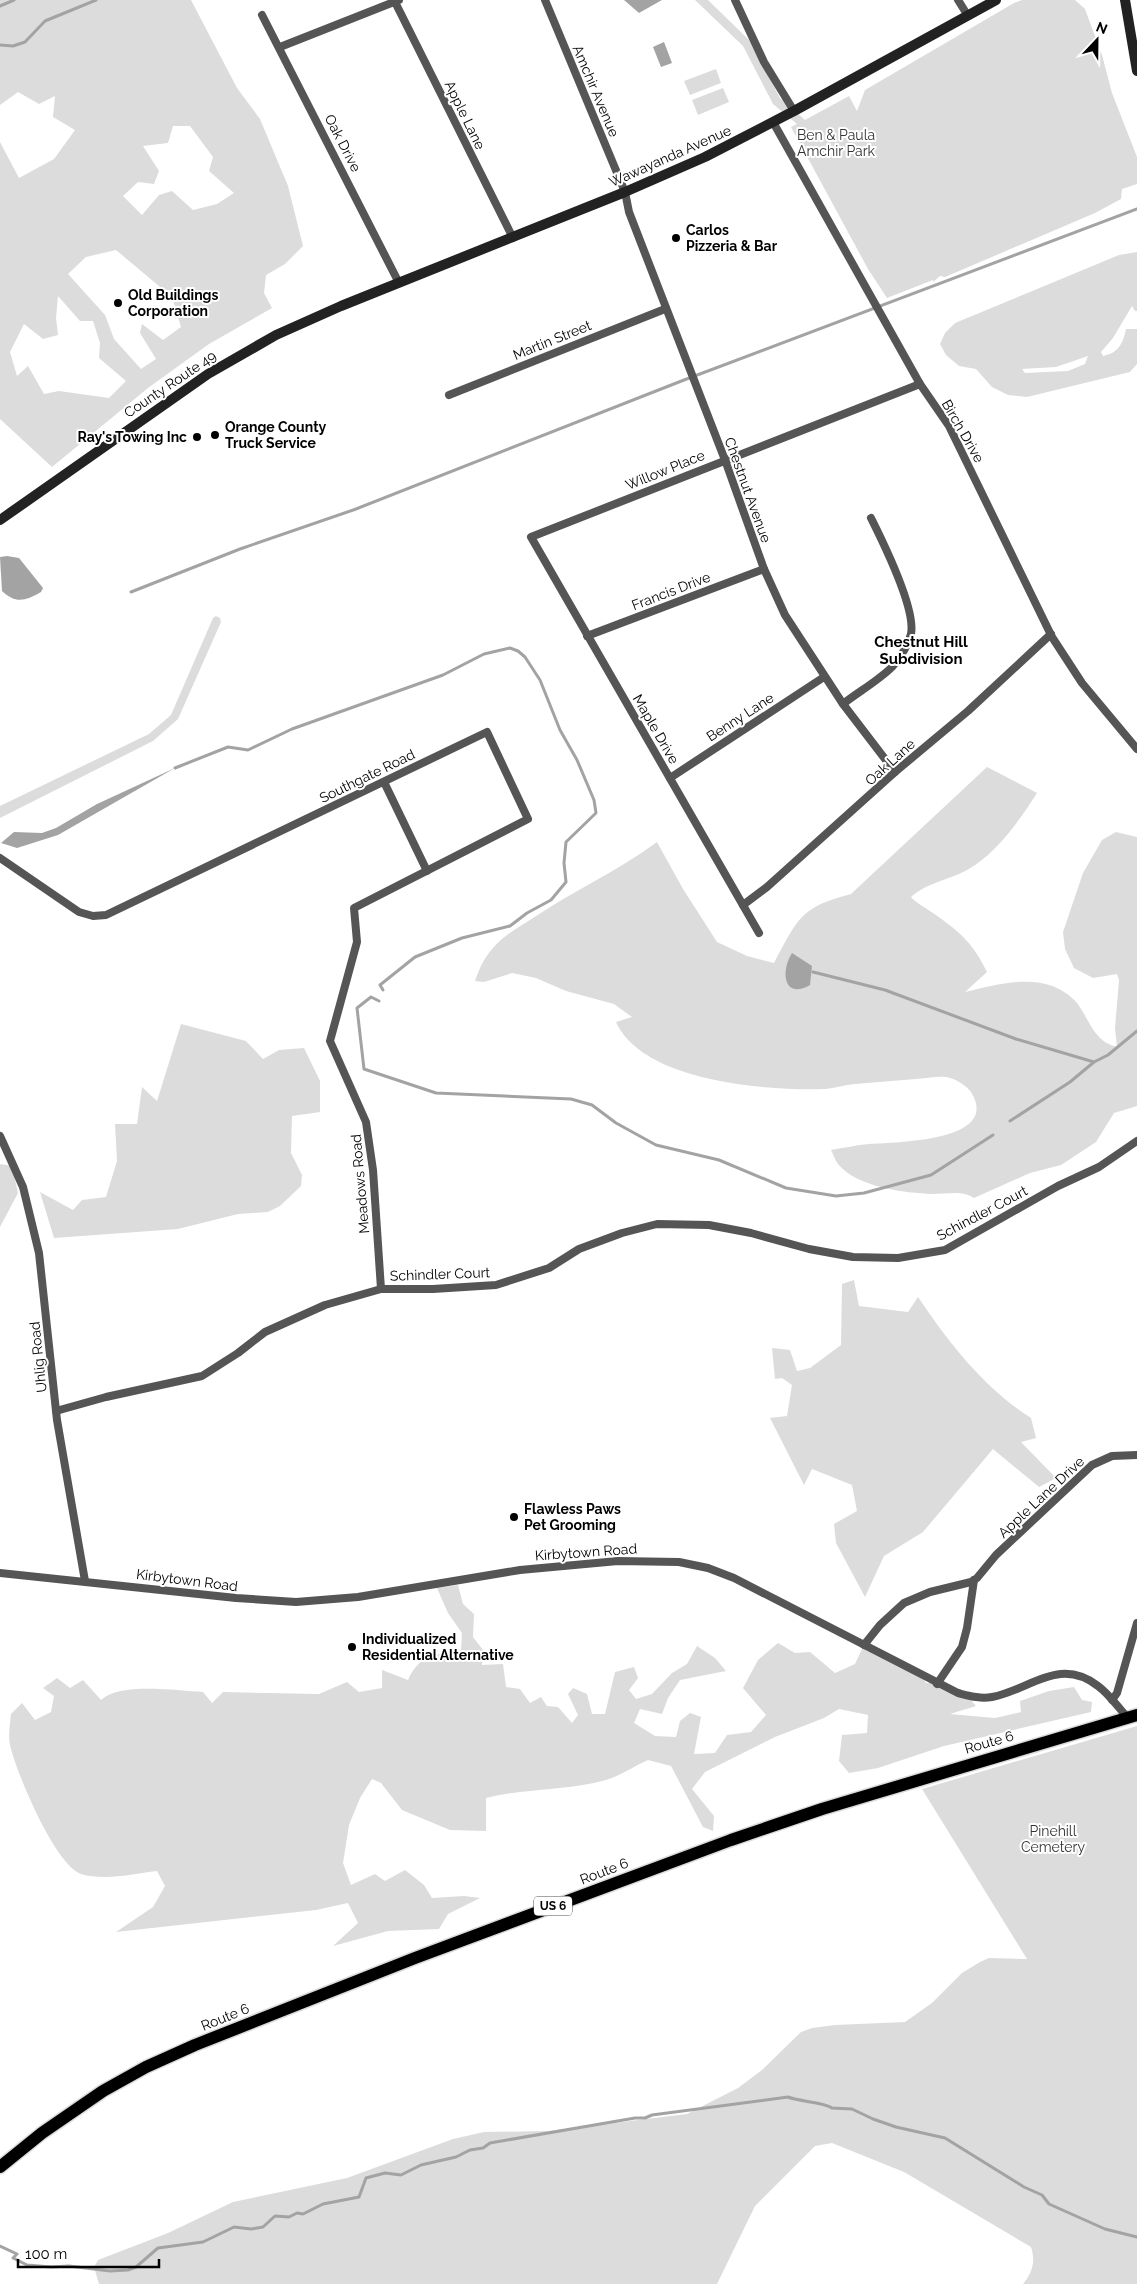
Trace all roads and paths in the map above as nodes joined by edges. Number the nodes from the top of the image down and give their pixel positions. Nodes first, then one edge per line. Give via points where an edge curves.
1 (545, 0) edge
2 (735, 0) edge
3 (958, 0) edge
4 (996, 0) edge
5 (1125, 0) edge
6 (398, 1) edge
7 (262, 15) dead end
8 (968, 16) junction
9 (280, 47) junction
10 (1137, 71) edge
11 (794, 111) junction
12 (773, 122) junction
13 (625, 192) junction
14 (513, 238) junction
15 (399, 283) junction
16 (341, 306) joint
17 (665, 309) junction
18 (920, 384) junction
19 (449, 395) dead end
20 (725, 460) junction
21 (871, 518) dead end
22 (0, 520) edge
23 (531, 537) joint
24 (764, 569) junction
25 (1051, 634) junction
26 (587, 636) junction
27 (824, 677) junction
28 (843, 704) junction
29 (1137, 749) edge
30 (1137, 754) edge
31 (895, 772) junction
32 (670, 778) junction
33 (384, 782) junction
34 (0, 858) edge
35 (427, 871) junction
36 (743, 905) junction
37 (354, 908) joint
38 (759, 933) dead end
39 (0, 1136) edge
40 (1137, 1141) edge
41 (381, 1289) junction
42 (56, 1411) junction
43 (1137, 1456) edge
44 (0, 1573) edge
45 (974, 1580) junction
46 (85, 1581) junction
47 (1137, 1623) edge
48 (864, 1645) junction
49 (937, 1684) junction
50 (1112, 1700) junction
51 (1132, 1716) edge
52 (0, 2167) edge

1 - 13 street, Amchir Avenue
2 - 11 street via 764,62
3 - 8 street
4 - 8 street, Wawayanda Avenue
5 - 10 street
6 - 9 street
6 - 14 street, Apple Lane
7 - 9 street, Oak Drive
8 - 11 street, Wawayanda Avenue
9 - 15 street, Oak Drive
11 - 12 street, Wawayanda Avenue
12 - 13 street, Wawayanda Avenue
12 - 18 street, Birch Drive
13 - 14 street, Wawayanda Avenue
13 - 17 street, Chestnut Avenue via 629,212
14 - 15 street, Wawayanda Avenue
15 - 16 street, Wawayanda Avenue
16 - 22 street, County Route 49 via 276,335 208,374
17 - 19 street, Martin Street
17 - 20 street, Chestnut Avenue
18 - 20 street, Willow Place
18 - 25 street, Birch Drive via 949,426
20 - 23 street, Willow Place
20 - 24 street, Chestnut Avenue
21 - 28 street via 890,555 910,617 911,633 905,649 891,667
23 - 26 street, Maple Drive
24 - 26 street, Francis Drive
24 - 27 street, Chestnut Avenue via 785,615
25 - 29 street, Birch Drive via 1082,683
25 - 31 street, Oak Lane
26 - 32 street, Maple Drive
27 - 28 street, Chestnut Avenue
27 - 32 street, Benny Lane
28 - 31 street, Chestnut Avenue
29 - 30 street
31 - 36 street, Oak Lane via 767,888
32 - 36 street, Maple Drive
33 - 34 street, Southgate Road via 106,915 79,912
33 - 35 street
33 - 35 street, Southgate Road via 487,732 528,818
35 - 37 street, Southgate Road
36 - 38 street, Maple Drive
37 - 41 street, Meadows Road via 357,942 330,1041 366,1122 373,1170
39 - 42 street, Uhlig Road via 23,1187 39,1254
40 - 41 street, Schindler Court via 1099,1166 945,1250 898,1258 853,1257 709,1225 658,1224 622,1233 579,1250 549,1268 496,1285
41 - 42 street, Schindler Court via 294,1317 265,1332 238,1354 202,1376 106,1396
42 - 46 street, Uhlig Road
43 - 45 street, Apple Lane Drive via 1112,1456 1092,1465 996,1555
44 - 46 street, Kirbytown Road
45 - 48 street via 909,1600 896,1609
45 - 49 street via 962,1646
46 - 48 street, Kirbytown Road via 236,1598 312,1601 528,1569 649,1560 694,1565 721,1573
47 - 50 street via 1117,1693
48 - 49 street, Kirbytown Road
49 - 50 street, Kirbytown Road via 983,1698 1045,1676 1066,1674 1088,1679
50 - 51 street, Kirbytown Road
51 - 52 main road, Route 6 / US 6 via 841,1803 731,1840 195,2045 103,2090 61,2118

